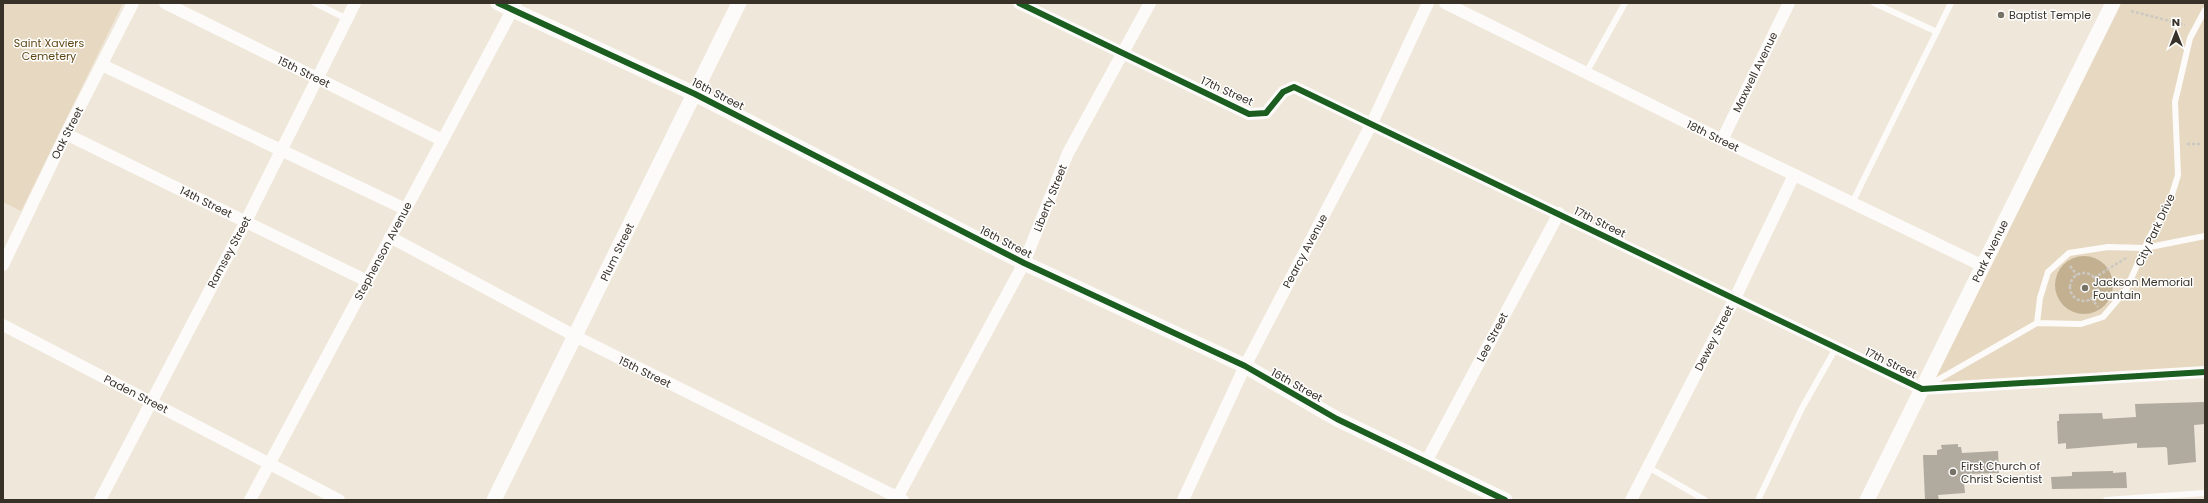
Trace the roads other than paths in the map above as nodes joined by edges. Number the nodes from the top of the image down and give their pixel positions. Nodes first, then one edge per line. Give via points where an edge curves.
1 (134, 3) edge
2 (165, 3) edge
3 (315, 3) edge
4 (355, 3) edge
5 (498, 3) edge
6 (739, 3) edge
7 (1019, 3) edge
8 (1150, 3) edge
9 (1428, 3) edge
10 (1446, 3) edge
11 (1625, 3) edge
12 (1789, 3) edge
13 (1874, 3) edge
14 (1951, 3) edge
15 (2113, 3) edge
16 (514, 6) edge
17 (1465, 8) edge
18 (2205, 10) edge
19 (347, 19) junction
20 (1937, 32) junction
21 (1124, 54) junction
22 (102, 65) junction
23 (1586, 74) junction
24 (317, 78) junction
25 (695, 94) junction
26 (1372, 123) junction
27 (66, 134) junction
28 (442, 140) junction
29 (1722, 140) junction
30 (281, 152) junction
31 (1794, 174) junction
32 (1852, 202) junction
33 (405, 209) junction
34 (1559, 213) junction
35 (246, 222) junction
36 (2205, 236) edge
37 (390, 237) junction
38 (2145, 248) junction
39 (1024, 262) junction
40 (3, 265) edge
41 (1983, 266) junction
42 (367, 281) junction
43 (1734, 298) junction
44 (2037, 323) junction
45 (3, 325) edge
46 (575, 336) junction
47 (1836, 348) junction
48 (1245, 366) junction
49 (2205, 372) edge
50 (1922, 389) junction
51 (150, 401) junction
52 (1426, 462) junction
53 (270, 463) junction
54 (1648, 467) junction
55 (2205, 493) edge
56 (899, 499) edge
57 (100, 500) edge
58 (250, 500) edge
59 (340, 500) edge
60 (494, 500) edge
61 (1183, 500) edge
62 (1504, 500) edge
63 (1631, 500) edge
64 (1705, 500) edge
65 (1758, 500) edge
66 (1867, 500) edge
67 (2106, 500) edge

1 - 22 street, Oak Street
2 - 24 street, 15th Street
3 - 19 lane
4 - 19 street, Ramsey Street
5 - 16 street, 16th Street
6 - 25 street, Plum Street
7 - 21 street, 17th Street
8 - 21 street, Liberty Street
9 - 26 street, Pearcy Avenue
10 - 17 street, 18th Street
11 - 23 lane
12 - 29 street, Maxwell Avenue
13 - 20 lane
14 - 20 lane
15 - 41 street, Park Avenue
16 - 25 street, 16th Street
16 - 28 street, Stephenson Avenue
17 - 23 street, 18th Street
18 - 38 lane, City Park Drive via 2194,27 2175,102 2178,175 2170,201
19 - 24 street, Ramsey Street
20 - 32 lane
21 - 26 street, 17th Street via 1249,114 1266,113 1283,92 1294,86
21 - 39 street, Liberty Street via 1068,153
22 - 27 street, Oak Street
22 - 30 street
23 - 29 street, 18th Street
24 - 28 street, 15th Street
24 - 30 street, Ramsey Street
25 - 39 street, 16th Street
25 - 46 street, Plum Street
26 - 34 street, 17th Street
26 - 48 street, Pearcy Avenue
27 - 35 street, 14th Street
27 - 40 street, Oak Street
28 - 33 street, Stephenson Avenue
29 - 31 street, 18th Street
30 - 33 street
30 - 35 street, Ramsey Street
31 - 32 street, 18th Street
31 - 43 street, Dewey Street
32 - 41 street, 18th Street
33 - 37 street, Stephenson Avenue
34 - 43 street, 17th Street
34 - 52 street, Lee Street
35 - 42 street, 14th Street
35 - 51 street, Ramsey Street
36 - 38 lane
37 - 42 street, Stephenson Avenue
37 - 46 street, 15th Street
38 - 44 lane, City Park Drive via 2126,290 2103,317 2081,324
38 - 44 lane via 2108,247 2069,253 2048,272 2040,298
39 - 48 street, 16th Street
39 - 56 street, Liberty Street
41 - 50 street, Park Avenue
42 - 53 street, Stephenson Avenue
43 - 47 street, 17th Street
43 - 54 street, Dewey Street
44 - 50 lane
45 - 51 street, Paden Street
46 - 56 street, 15th Street
46 - 60 street, Plum Street
47 - 50 street, 17th Street
47 - 65 lane via 1802,408
48 - 52 street, 16th Street via 1337,418
48 - 61 street, Pearcy Avenue
49 - 50 street, 17th Street
50 - 66 street, Park Avenue
51 - 53 street, Paden Street
51 - 57 street, Ramsey Street
52 - 62 street, 16th Street
53 - 58 street, Stephenson Avenue
53 - 59 street
54 - 63 street, Dewey Street
54 - 64 lane
55 - 67 lane

